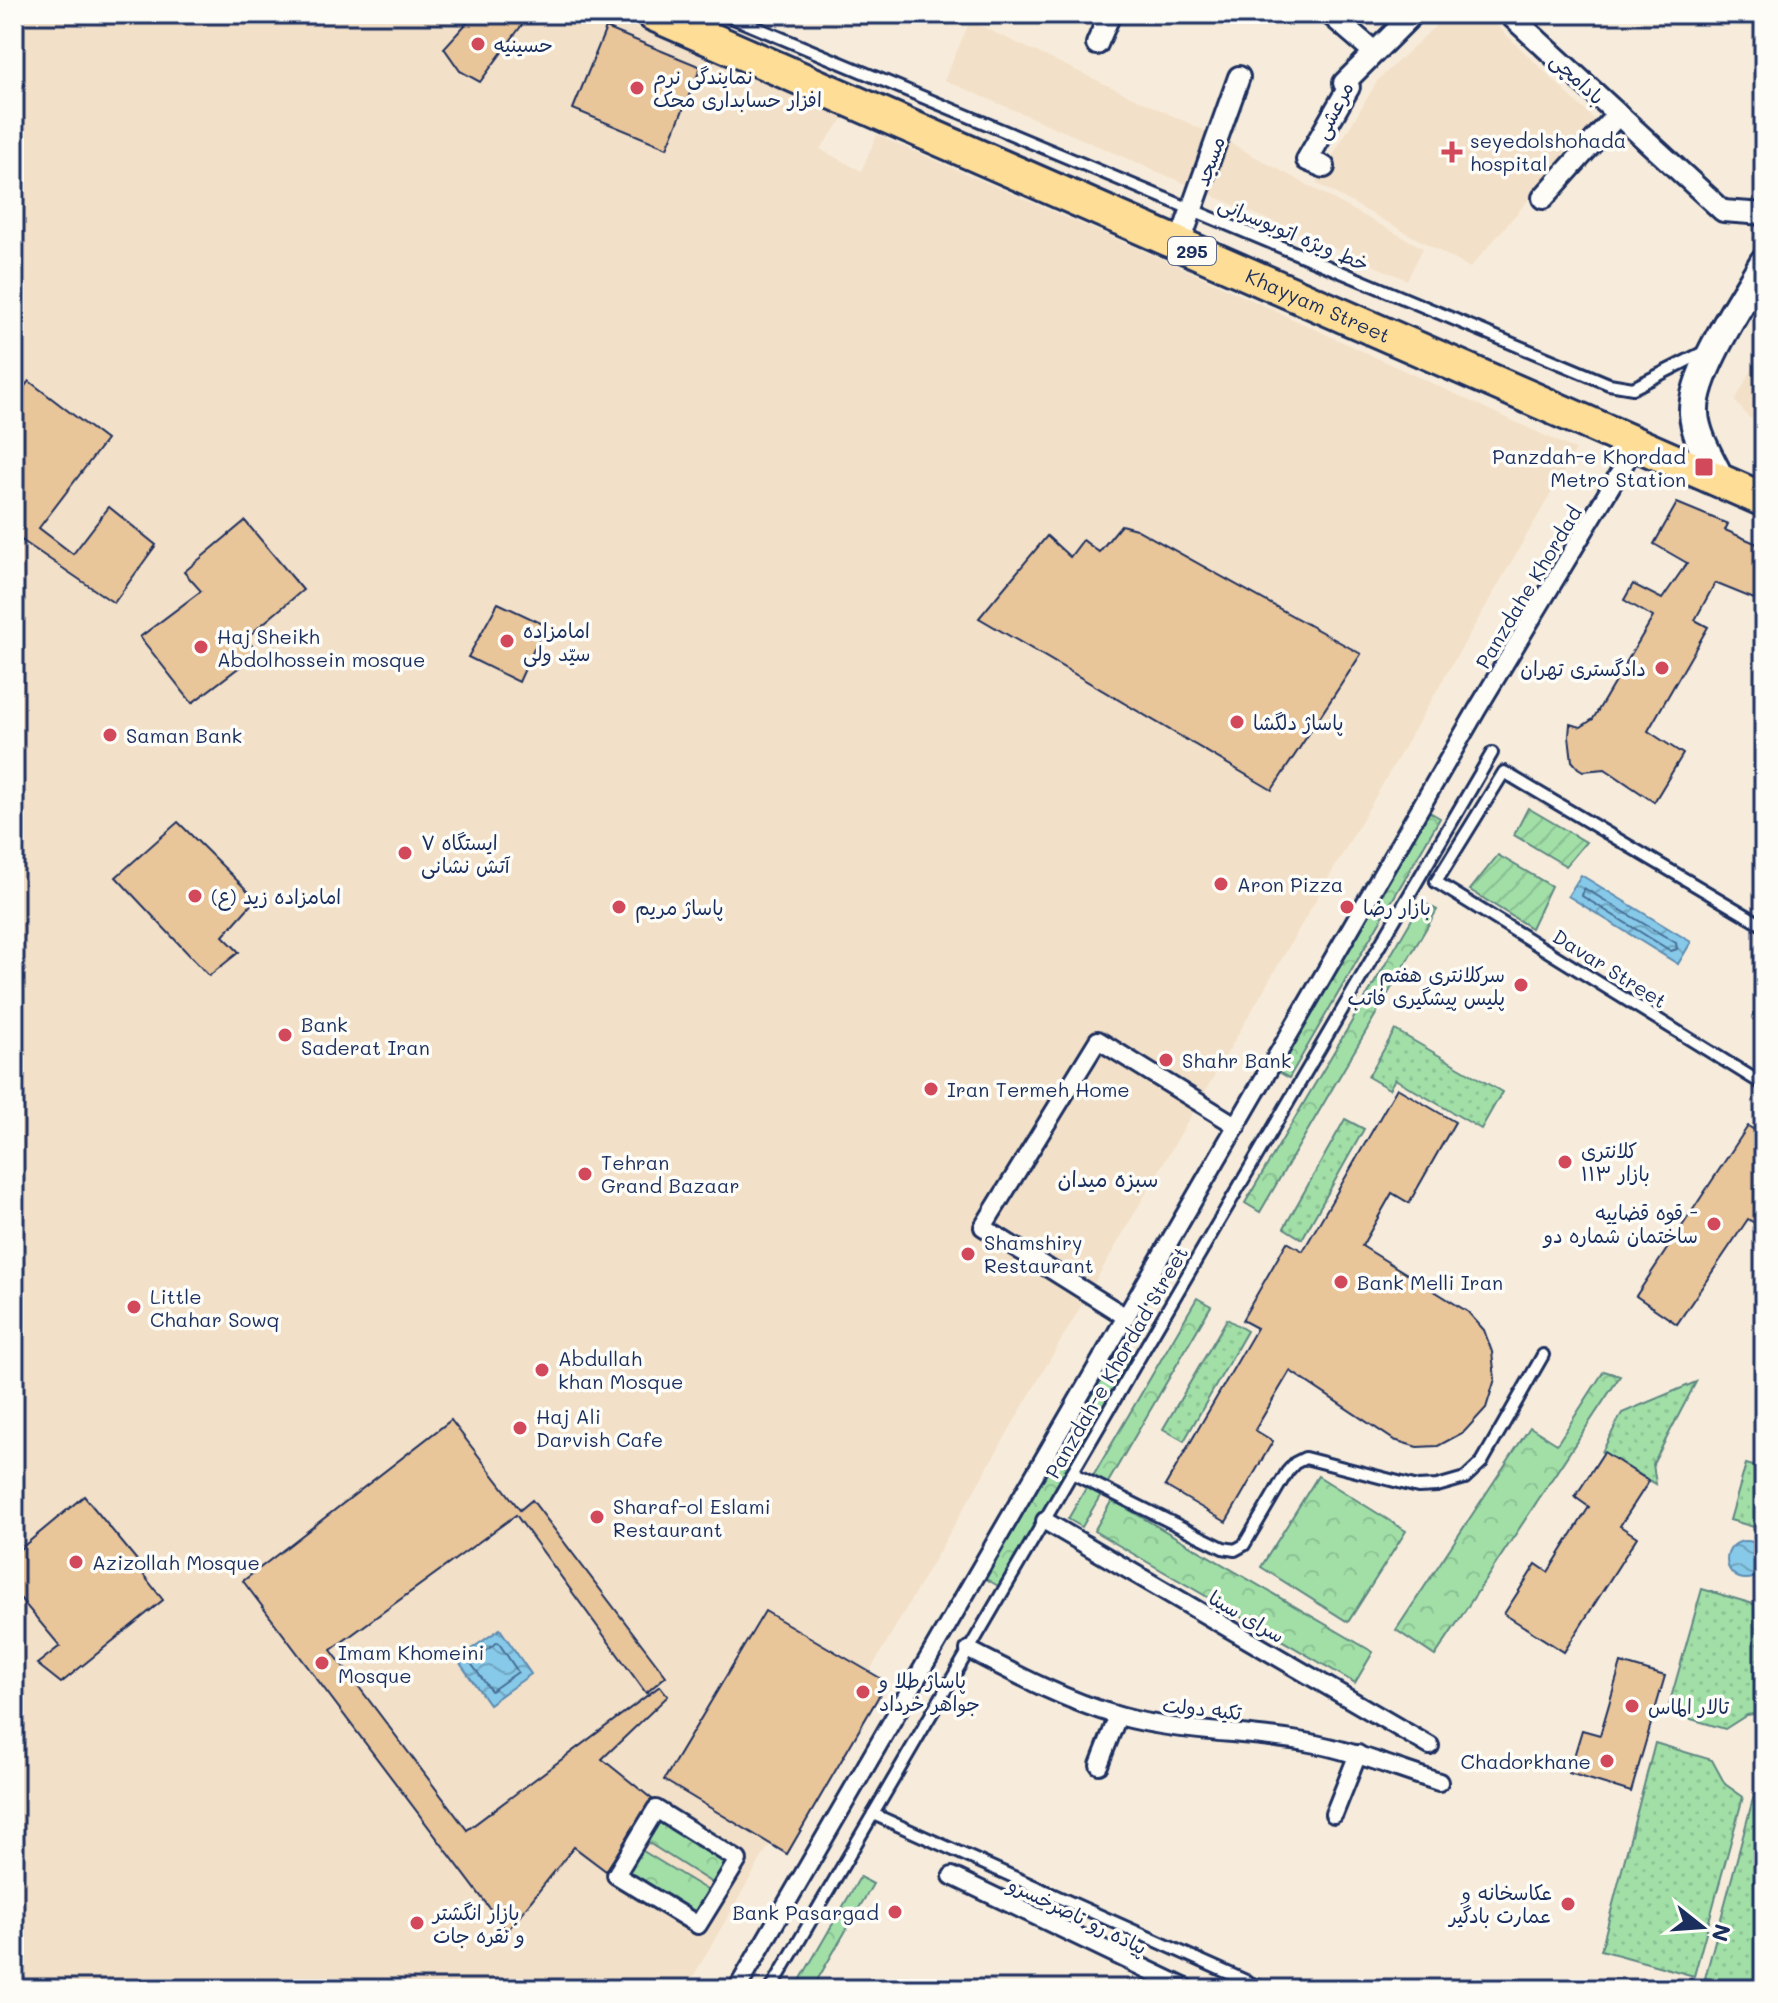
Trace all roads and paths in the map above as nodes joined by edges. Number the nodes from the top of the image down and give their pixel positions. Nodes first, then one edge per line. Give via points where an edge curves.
1 (653, 14) edge
2 (724, 14) edge
3 (1110, 14) edge
4 (1330, 14) edge
5 (1413, 14) edge
6 (1509, 14) edge
7 (1097, 44) dead end
8 (1371, 63) junction
9 (1239, 77) dead end
10 (1618, 114) junction
11 (1315, 163) dead end
12 (1543, 198) dead end
13 (1191, 209) junction
14 (1764, 214) edge
15 (1179, 245) junction
16 (1764, 263) edge
17 (1716, 346) junction
18 (1636, 445) junction
19 (1721, 482) junction
20 (1764, 500) edge
21 (1492, 753) dead end
22 (1436, 882) junction
23 (1416, 883) junction
24 (1764, 926) edge
25 (1764, 1085) edge
26 (1237, 1126) junction
27 (1126, 1317) junction
28 (1543, 1355) dead end
29 (1072, 1473) junction
30 (1045, 1521) junction
31 (969, 1650) junction
32 (1118, 1716) junction
33 (1430, 1746) dead end
34 (1358, 1754) junction
35 (1099, 1765) dead end
36 (1439, 1782) dead end
37 (873, 1814) junction
38 (1334, 1814) dead end
39 (636, 1842) joint
40 (952, 1876) dead end
41 (737, 1989) edge
42 (771, 1989) edge
43 (1188, 1989) edge
44 (1264, 1989) edge

1 - 15 main road, Khayyam Street / 295
2 - 13 lane, خط ویژه اتوبوسرانی
3 - 7 street
4 - 8 street
5 - 8 street, مرعشی
6 - 10 street, بادامچی
8 - 11 street, مرعشی via 1344,83 1349,87
9 - 13 street, مسجد
10 - 12 street
10 - 14 street, بادامچی via 1723,211
13 - 15 street, مسجد
13 - 17 lane, خط ویژه اتوبوسرانی via 1620,387 1644,384
15 - 18 main road, Khayyam Street / 295
16 - 17 main road
17 - 19 main road via 1695,397 1694,413
18 - 19 main road, Khayyam Street / 295
18 - 26 street, Panzdahe Khordad
19 - 20 main road, Khayyam Street / 295
21 - 23 lane, Panzdah-e Khordad Street
22 - 23 lane
22 - 24 lane via 1504,772
22 - 25 lane, Davar Street
23 - 29 lane, Panzdah-e Khordad Street
26 - 27 street, Panzdahe Khordad
26 - 27 street via 1098,1040 983,1227
27 - 41 street, Panzdahe Khordad
28 - 29 lane via 1482,1462 1465,1478 1418,1487 1305,1458 1287,1472 1244,1545 1235,1550
29 - 30 lane, Panzdah-e Khordad Street
30 - 31 lane, Panzdah-e Khordad Street
30 - 33 street, سرای سینا
31 - 32 street, تکیه دولت
31 - 37 lane, Panzdah-e Khordad Street
32 - 34 street, تکیه دولت
32 - 35 street
34 - 36 street, تکیه دولت
34 - 38 street
37 - 42 lane, Panzdah-e Khordad Street
37 - 44 lane
39 - 39 street via 616,1875 698,1925 738,1860 656,1809
40 - 43 street, پیاده رو ناصرخسرو

